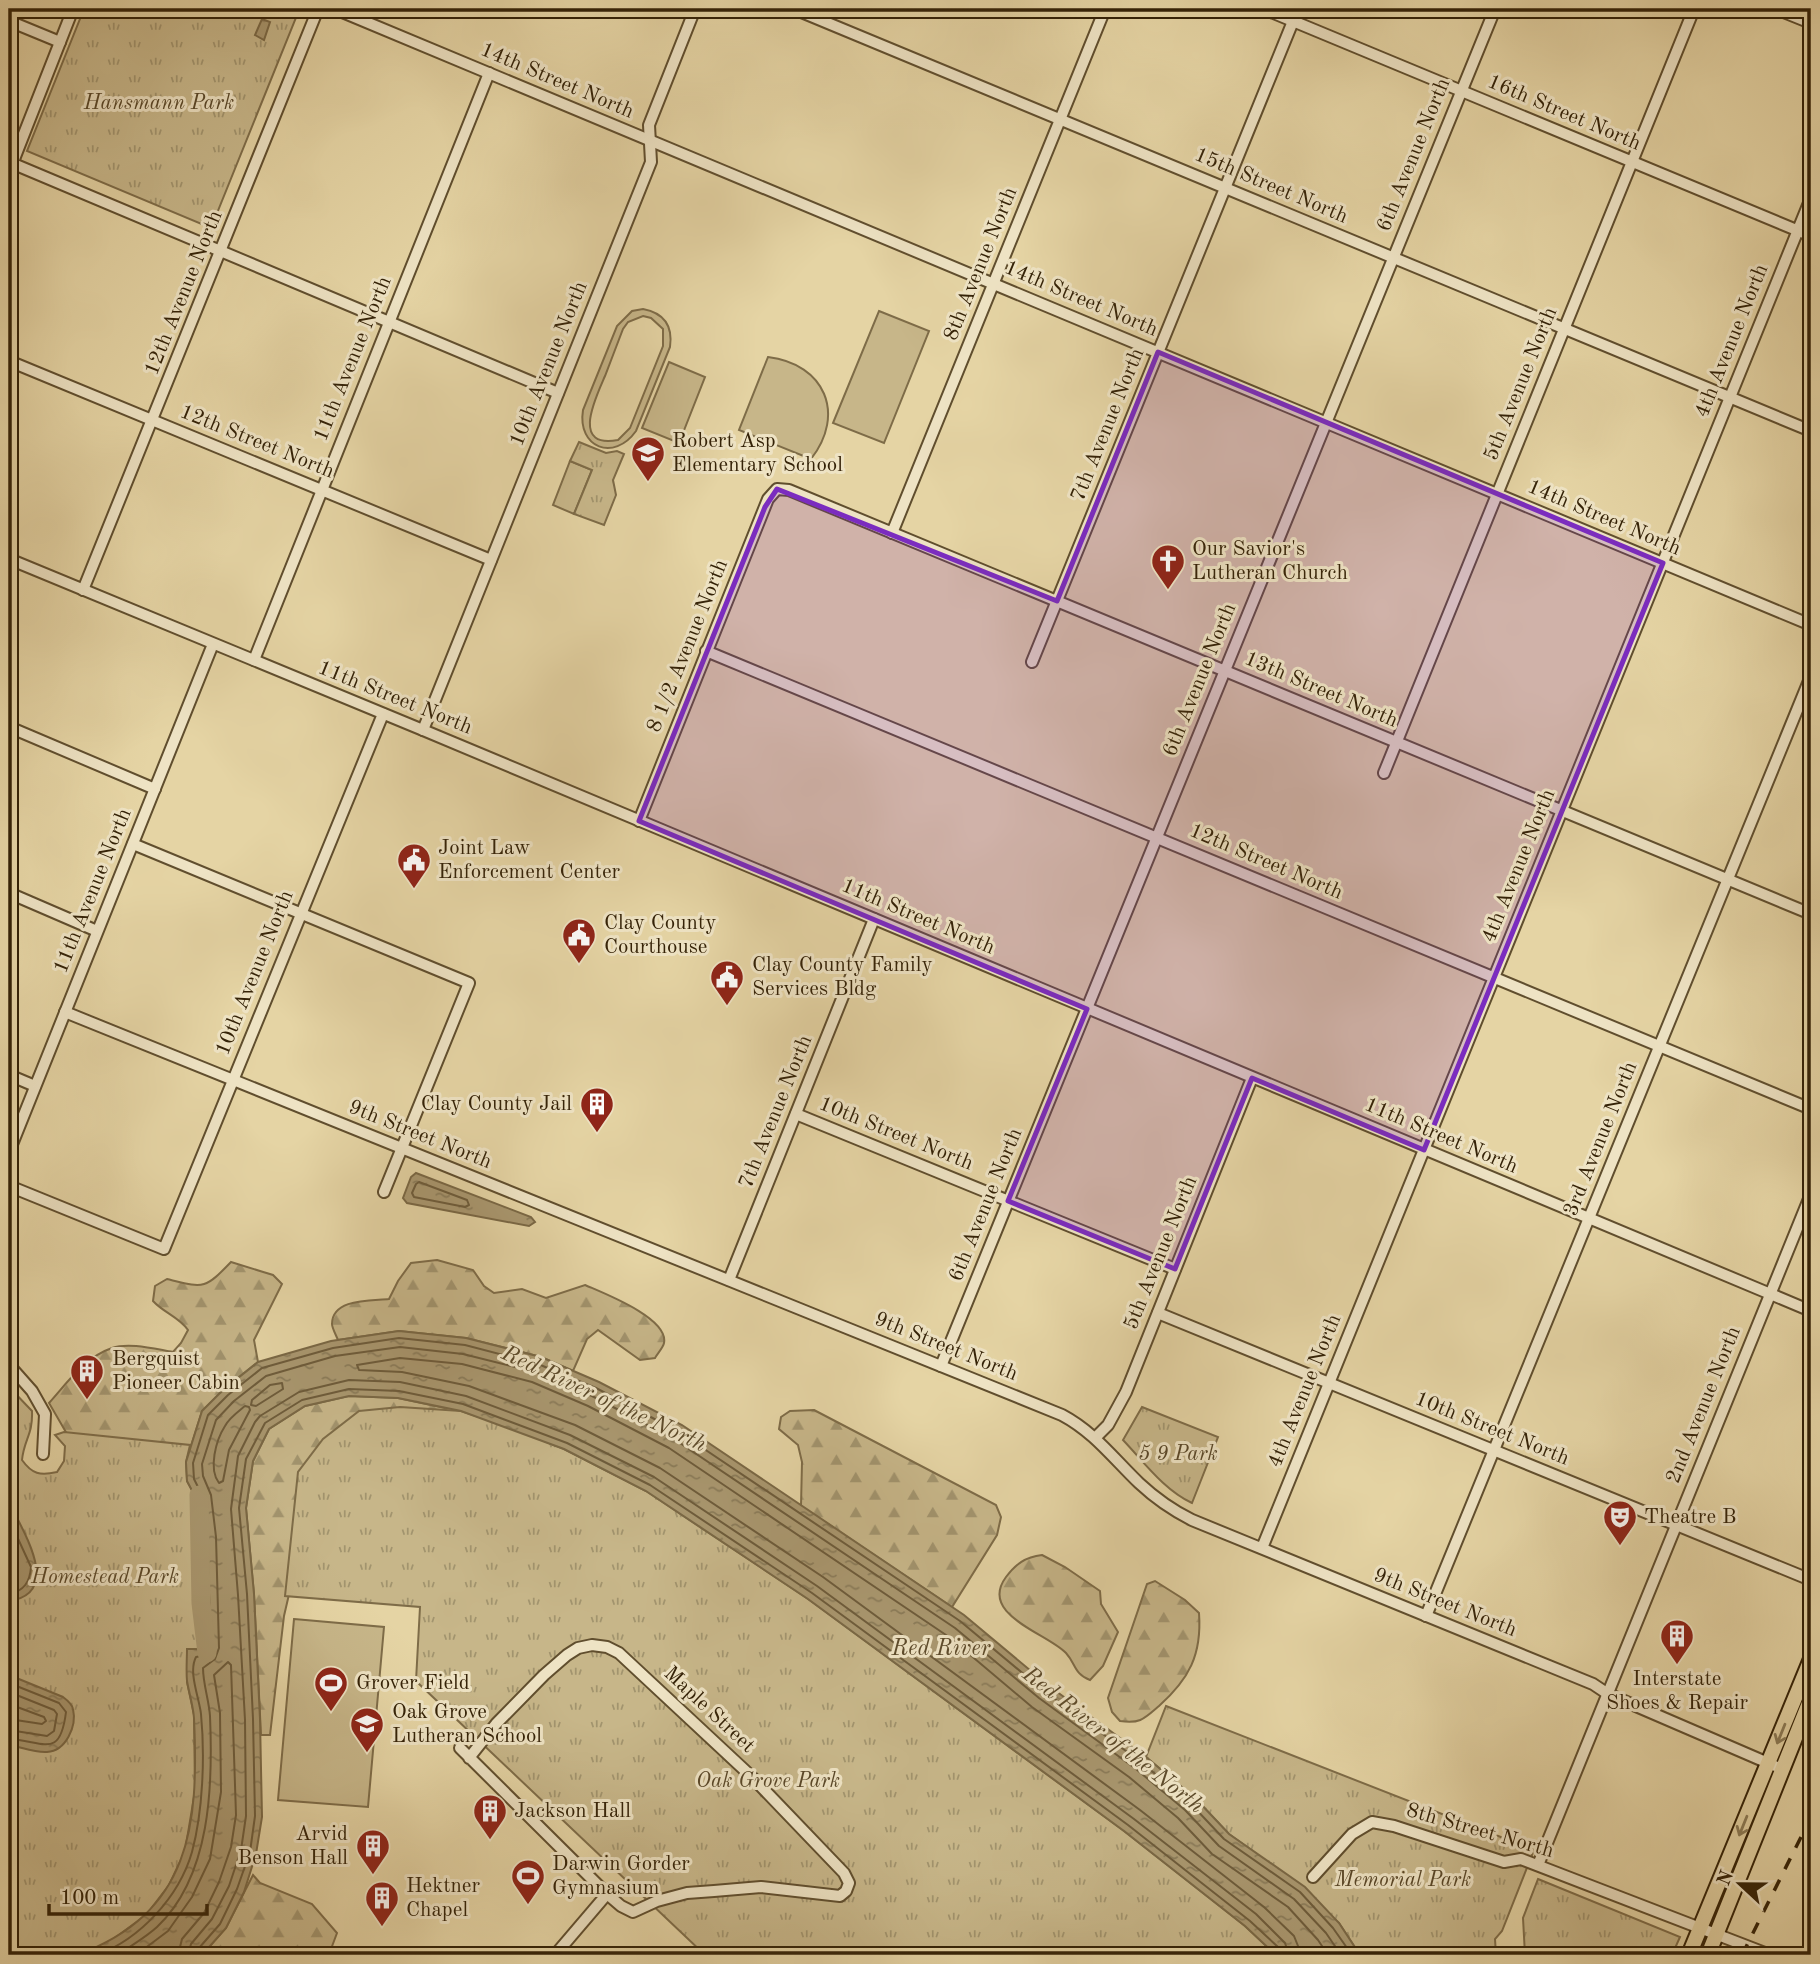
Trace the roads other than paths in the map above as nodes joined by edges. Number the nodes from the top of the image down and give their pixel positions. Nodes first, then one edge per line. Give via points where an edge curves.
1 (74, 9) edge
2 (318, 9) edge
3 (335, 9) edge
4 (695, 9) edge
5 (794, 9) edge
6 (1105, 9) edge
7 (1264, 9) edge
8 (1298, 9) edge
9 (1495, 9) edge
10 (1694, 9) edge
11 (1776, 9) edge
12 (9, 20) edge
13 (1293, 21) junction
14 (1811, 23) edge
15 (61, 42) junction
16 (489, 73) junction
17 (1461, 91) junction
18 (1060, 119) junction
19 (650, 141) junction
20 (1632, 162) junction
21 (10, 166) edge
22 (1225, 188) junction
23 (1811, 198) edge
24 (1798, 231) junction
25 (1811, 236) edge
26 (221, 252) junction
27 (1393, 258) junction
28 (993, 283) junction
29 (389, 323) junction
30 (1564, 329) junction
31 (1158, 352) junction
32 (9, 361) edge
33 (558, 393) junction
34 (1730, 398) junction
35 (153, 421) junction
36 (1326, 422) junction
37 (1811, 431) edge
38 (322, 489) junction
39 (777, 489) joint
40 (1497, 494) junction
41 (892, 533) junction
42 (9, 559) edge
43 (491, 560) junction
44 (1663, 563) junction
45 (83, 590) junction
46 (1057, 601) junction
47 (1811, 625) edge
48 (213, 643) junction
49 (706, 651) junction
50 (254, 660) junction
51 (1032, 662) dead end
52 (1225, 671) junction
53 (1811, 676) edge
54 (383, 714) junction
55 (9, 727) edge
56 (423, 730) junction
57 (1397, 742) junction
58 (1384, 773) dead end
59 (155, 789) junction
60 (1562, 810) junction
61 (639, 821) junction
62 (1157, 837) junction
63 (133, 844) junction
64 (1728, 879) junction
65 (9, 893) edge
66 (1811, 914) edge
67 (300, 915) junction
68 (874, 919) junction
69 (97, 931) junction
70 (1494, 977) junction
71 (1087, 1009) junction
72 (65, 1012) junction
73 (1660, 1046) junction
74 (9, 1075) edge
75 (1252, 1078) junction
76 (232, 1080) junction
77 (35, 1086) junction
78 (1811, 1109) edge
79 (796, 1114) junction
80 (402, 1148) junction
81 (1424, 1150) junction
82 (9, 1152) edge
83 (9, 1186) edge
84 (384, 1192) dead end
85 (1811, 1194) edge
86 (1008, 1201) junction
87 (1588, 1219) junction
88 (1175, 1269) junction
89 (729, 1280) junction
90 (1770, 1293) junction
91 (1811, 1311) edge
92 (1158, 1313) junction
93 (9, 1365) edge
94 (941, 1366) junction
95 (1329, 1383) junction
96 (1096, 1437) junction
97 (1493, 1450) junction
98 (43, 1454) dead end
99 (1676, 1525) junction
100 (1262, 1548) junction
101 (1811, 1580) edge
102 (1426, 1616) junction
103 (1811, 1659) edge
104 (1608, 1693) junction
105 (1811, 1698) edge
106 (460, 1748) dead end
107 (470, 1758) junction
108 (1775, 1766) junction
109 (1538, 1865) junction
110 (1313, 1877) dead end
111 (607, 1894) junction
112 (1701, 1928) junction
113 (1716, 1934) junction
114 (555, 1955) edge
115 (1689, 1955) edge
116 (1708, 1955) edge
117 (1770, 1955) edge

1 - 15 street
2 - 26 street, 12th Avenue North
3 - 16 street, 14th Street North
4 - 19 street, 10th Avenue North via 649,125
5 - 18 street, 15th Street North
6 - 18 street, 8th Avenue North
7 - 13 street, 16th Street North
8 - 13 street, 7th Avenue North
9 - 17 street, 6th Avenue North
10 - 20 street, 5th Avenue North
11 - 14 street
12 - 15 street
13 - 17 street, 16th Street North
13 - 22 street, 7th Avenue North
15 - 21 street
16 - 19 street, 14th Street North
16 - 29 street, 11th Avenue North
17 - 20 street, 16th Street North
17 - 27 street, 6th Avenue North
18 - 22 street, 15th Street North
18 - 28 street, 8th Avenue North
19 - 28 street, 14th Street North
19 - 33 street, 10th Avenue North via 651,162
20 - 24 street, 16th Street North
20 - 30 street, 5th Avenue North
21 - 26 street
22 - 27 street, 15th Street North
22 - 31 street, 7th Avenue North
23 - 24 street, 4th Avenue North
24 - 25 street, 16th Street North
24 - 34 street, 4th Avenue North
26 - 29 street
26 - 35 street, 12th Avenue North
27 - 30 street, 15th Street North
27 - 36 street, 6th Avenue North
28 - 31 street, 14th Street North
28 - 41 street, 8th Avenue North
29 - 33 street
29 - 38 street, 11th Avenue North
30 - 34 street, 15th Street North
30 - 40 street, 5th Avenue North
31 - 36 street, 14th Street North
31 - 46 street, 7th Avenue North
32 - 35 street, 12th Street North
33 - 43 street, 10th Avenue North
34 - 37 street, 15th Street North
34 - 44 street, 4th Avenue North
35 - 38 street, 12th Street North
35 - 45 street, 12th Avenue North
36 - 40 street, 14th Street North
36 - 52 street, 6th Avenue North
38 - 43 street, 12th Street North
38 - 50 street, 11th Avenue North
39 - 41 street, 13th Street North
39 - 49 street, 8 1/2 Avenue North via 765,507
40 - 44 street, 14th Street North
40 - 57 street, 5th Avenue North
41 - 46 street, 13th Street North
42 - 45 street, 11th Street North
43 - 56 street, 10th Avenue North
44 - 47 street, 14th Street North
44 - 60 street, 4th Avenue North
45 - 48 street, 11th Street North
46 - 51 street, 7th Avenue North
46 - 52 street, 13th Street North
48 - 50 street, 11th Street North
48 - 59 street, 11th Avenue North
49 - 61 street, 8 1/2 Avenue North
49 - 62 street, 12th Street North
50 - 54 street, 11th Street North
52 - 57 street, 13th Street North
52 - 62 street, 6th Avenue North
53 - 64 street, 3rd Avenue North
54 - 56 street, 11th Street North
54 - 67 street, 10th Avenue North
55 - 59 street
56 - 61 street, 11th Street North
57 - 58 street, 5th Avenue North
57 - 60 street, 13th Street North
59 - 63 street, 11th Avenue North
60 - 64 street, 13th Street North
60 - 70 street, 4th Avenue North
61 - 68 street, 11th Street North
62 - 70 street, 12th Street North
62 - 71 street, 6th Avenue North
63 - 67 street
63 - 69 street, 11th Avenue North
64 - 66 street, 13th Street North
64 - 73 street, 3rd Avenue North
65 - 69 street
67 - 76 street, 10th Avenue North
67 - 80 street via 469,983
68 - 71 street, 11th Street North
68 - 79 street, 7th Avenue North
69 - 72 street, 11th Avenue North
70 - 73 street, 12th Street North
70 - 81 street, 4th Avenue North
71 - 75 street, 11th Street North
71 - 86 street, 6th Avenue North
72 - 76 street, 9th Street North
72 - 77 street, 11th Avenue North
73 - 78 street, 12th Street North
73 - 87 street, 3rd Avenue North
74 - 77 street
75 - 81 street, 11th Street North
75 - 88 street, 5th Avenue North
76 - 80 street, 9th Street North
76 - 83 street, 10th Avenue North via 164,1249
77 - 82 street, 11th Avenue North
79 - 86 street, 10th Street North
79 - 89 street, 7th Avenue North
80 - 84 street
80 - 89 street, 9th Street North
81 - 87 street, 11th Street North
81 - 95 street, 4th Avenue North
85 - 90 street, 2nd Avenue North
86 - 88 street, 10th Street North
86 - 94 street, 6th Avenue North
87 - 90 street, 11th Street North
87 - 97 street, 3rd Avenue North
88 - 92 street, 5th Avenue North
89 - 94 street, 9th Street North
90 - 91 street, 11th Street North
90 - 99 street, 2nd Avenue North
92 - 95 street, 10th Street North
92 - 96 street, 5th Avenue North via 1119,1408
93 - 98 street via 45,1414
94 - 96 street, 9th Street North via 1062,1415
95 - 97 street, 10th Street North
95 - 100 street, 4th Avenue North
96 - 100 street, 9th Street North via 1170,1509
97 - 99 street, 10th Street North
97 - 102 street, 3rd Avenue North
99 - 101 street, 10th Street North
99 - 104 street, 2nd Avenue North
100 - 102 street, 9th Street North
102 - 104 street, 9th Street North
103 -> 108 main road
104 - 108 street, 9th Street North
104 - 109 street, 2nd Avenue North
105 - 108 main road
106 - 107 street
107 - 111 street
107 - 111 street, Maple Street via 496,1724 566,1655 592,1645 607,1647 751,1776 819,1844 849,1883 840,1896 761,1887 687,1894 633,1912
108 -> 112 main road
108 - 113 main road
109 - 110 street, 8th Street North via 1521,1858 1504,1862 1372,1822 1352,1834
109 - 112 street, 8th Street North
111 - 114 street
112 - 113 street, 8th Street North
112 - 115 main road
113 - 116 main road
113 - 117 street, 8th Street North

